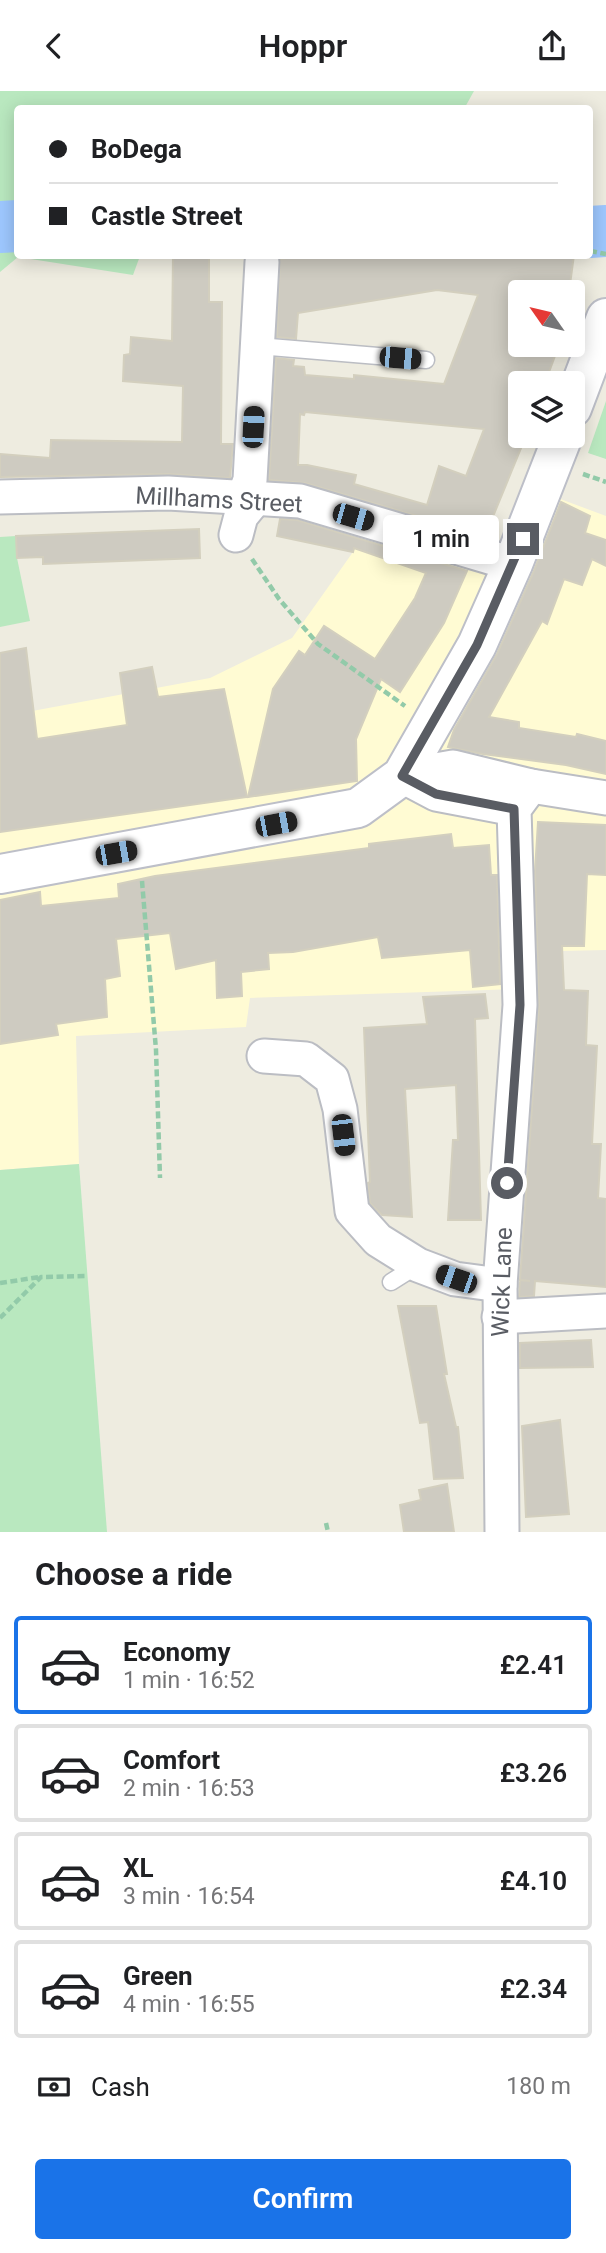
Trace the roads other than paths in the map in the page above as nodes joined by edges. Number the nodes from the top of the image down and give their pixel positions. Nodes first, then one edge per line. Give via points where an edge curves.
1 (262, 263) dead end
2 (606, 318) edge
3 (258, 346) junction
4 (426, 360) dead end
5 (585, 374) edge
6 (557, 448) edge
7 (0, 497) edge
8 (249, 499) junction
9 (236, 535) road end
10 (513, 564) junction
11 (402, 776) junction
12 (522, 797) junction
13 (606, 798) edge
14 (0, 874) edge
15 (264, 1056) dead end
16 (499, 1301) junction
17 (606, 1311) edge
18 (502, 1532) edge

1 - 3 street
2 - 5 street
3 - 4 lane
3 - 8 street
6 - 10 street
7 - 8 street, Millhams Street via 168,493
8 - 9 street
8 - 10 street, Millhams Street via 300,501
10 - 11 street via 477,645
11 - 12 street via 436,794
11 - 14 street via 358,808
12 - 13 street
12 - 16 street, Wick Lane via 520,1005
15 - 16 street via 306,1059 332,1079 352,1211 404,1273 456,1279
16 - 17 street
16 - 18 street, Wick Lane

